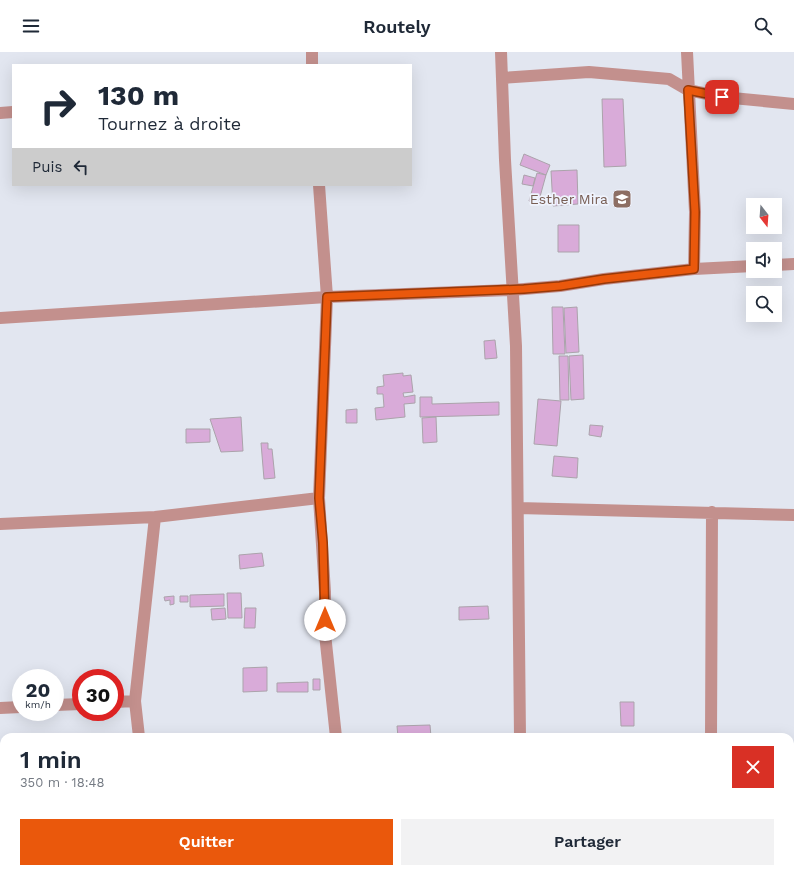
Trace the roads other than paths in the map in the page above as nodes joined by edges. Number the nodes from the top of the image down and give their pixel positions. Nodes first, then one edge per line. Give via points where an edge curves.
1 (312, 52) edge
2 (501, 52) edge
3 (687, 52) edge
4 (312, 64) edge
5 (502, 78) junction
6 (688, 90) junction
7 (794, 104) edge
8 (0, 112) edge
9 (12, 112) edge
10 (319, 186) edge
11 (794, 264) edge
12 (782, 265) edge
13 (746, 266) edge
14 (694, 269) junction
15 (512, 290) junction
16 (327, 297) junction
17 (0, 318) edge
18 (319, 498) junction
19 (518, 508) junction
20 (712, 512) junction
21 (794, 515) edge
22 (155, 516) junction
23 (0, 524) edge
24 (135, 701) junction
25 (124, 702) edge
26 (12, 707) edge
27 (0, 708) edge
28 (139, 733) edge
29 (336, 733) edge
30 (520, 733) edge
31 (711, 733) edge

1 - 4 street
2 - 5 street
3 - 6 street
5 - 6 street via 589,72 669,79
5 - 15 street
6 - 7 street via 742,100
6 - 14 street via 695,212
8 - 9 street
10 - 16 street
11 - 12 street
13 - 14 street
14 - 15 street
15 - 16 street
15 - 19 street via 516,346
16 - 17 street
16 - 18 street
18 - 22 street
18 - 29 street via 325,578 325,634
19 - 20 street
19 - 30 street
20 - 21 street
20 - 31 street
22 - 23 street
22 - 24 street
24 - 25 street
24 - 28 street
26 - 27 street

